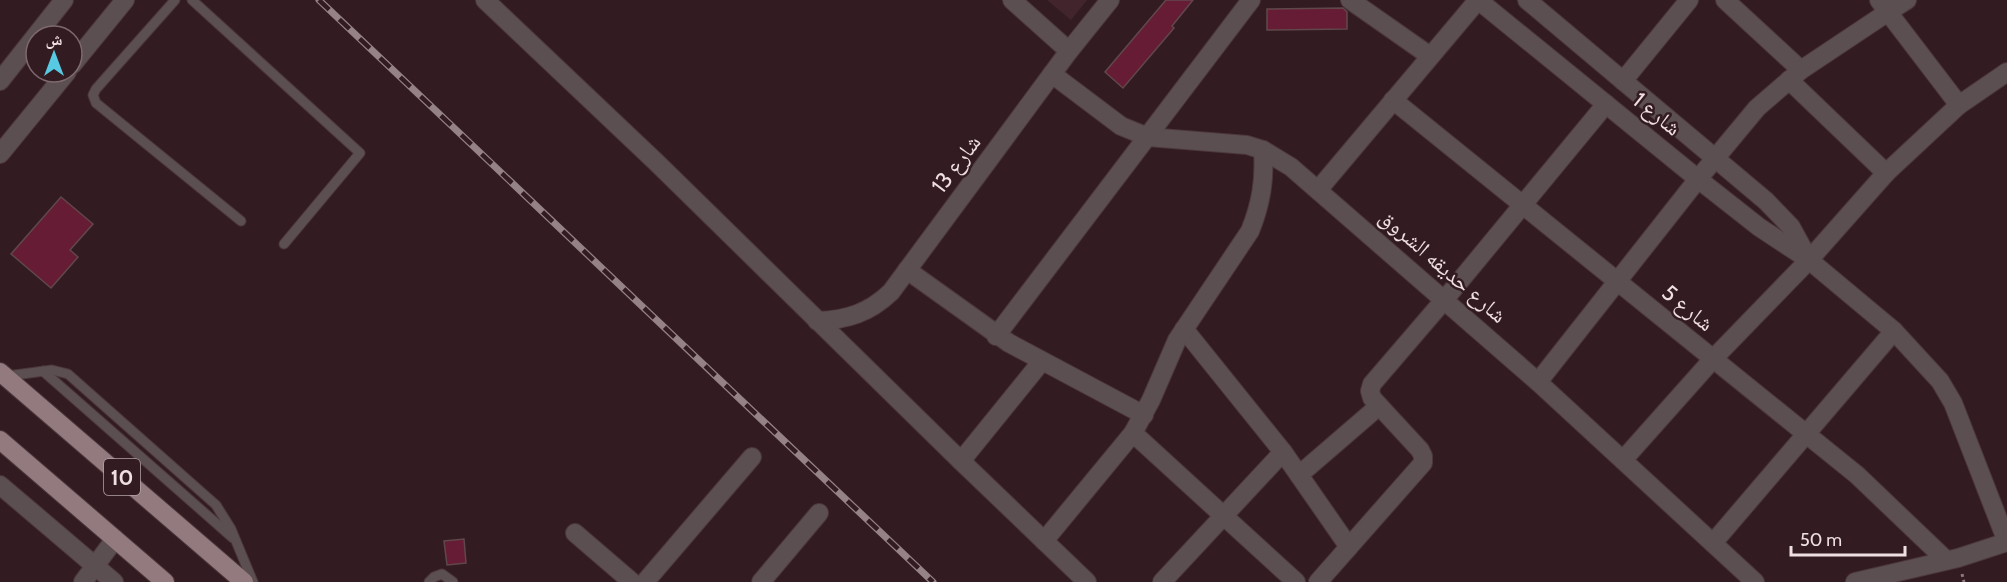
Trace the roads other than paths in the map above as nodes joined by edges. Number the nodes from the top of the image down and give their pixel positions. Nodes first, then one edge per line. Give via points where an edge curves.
1 (64, 0) edge
2 (125, 0) edge
3 (175, 0) edge
4 (192, 0) edge
5 (485, 0) edge
6 (1012, 0) edge
7 (1110, 0) edge
8 (1251, 0) edge
9 (1350, 0) edge
10 (1478, 0) edge
11 (1527, 0) edge
12 (1689, 0) edge
13 (1725, 0) edge
14 (1907, 0) edge
15 (1884, 6) edge
16 (1548, 7) edge
17 (84, 51) edge
18 (1069, 51) junction
19 (1430, 56) junction
20 (2007, 72) edge
21 (1052, 75) junction
22 (1795, 75) junction
23 (0, 81) edge
24 (1623, 81) junction
25 (57, 84) edge
26 (1394, 100) junction
27 (1606, 104) junction
28 (1959, 105) junction
29 (1148, 137) junction
30 (1263, 150) junction
31 (0, 154) edge
32 (1716, 158) junction
33 (1886, 174) junction
34 (1698, 179) junction
35 (1318, 190) junction
36 (1523, 205) junction
37 (241, 221) dead end
38 (284, 244) dead end
39 (1809, 260) junction
40 (907, 270) junction
41 (1617, 281) junction
42 (1445, 299) junction
43 (817, 321) junction
44 (1184, 329) junction
45 (1894, 331) junction
46 (996, 336) junction
47 (1713, 358) junction
48 (1042, 361) junction
49 (43, 371) junction
50 (2, 374) edge
51 (1538, 382) junction
52 (1379, 406) junction
53 (1144, 415) junction
54 (1133, 433) junction
55 (1807, 434) junction
56 (0, 440) edge
57 (1284, 452) junction
58 (752, 457) dead end
59 (1623, 460) junction
60 (961, 461) junction
61 (1299, 475) junction
62 (0, 485) edge
63 (819, 513) dead end
64 (1223, 516) junction
65 (575, 533) dead end
66 (115, 539) junction
67 (235, 539) junction
68 (1044, 541) junction
69 (2007, 542) edge
70 (1713, 543) junction
71 (1349, 547) junction
72 (1946, 560) junction
73 (96, 567) junction
74 (83, 582) edge
75 (114, 582) edge
76 (165, 582) edge
77 (244, 582) edge
78 (253, 582) edge
79 (429, 582) edge
80 (453, 582) edge
81 (632, 582) edge
82 (645, 582) edge
83 (761, 582) edge
84 (1087, 582) edge
85 (1162, 582) edge
86 (1296, 582) edge
87 (1318, 582) edge
88 (1755, 582) edge
89 (1855, 582) edge

1 - 23 street
2 - 17 street
3 - 37 lane via 93,95 96,103
4 - 38 lane via 360,153
5 - 43 street
6 - 18 street
7 - 18 street, شارع 13
8 - 29 street
9 - 19 street
10 - 19 street
10 - 27 street, شارع 1
11 - 16 street, شارع 1
12 - 24 street
13 - 22 street
14 - 15 street
15 - 22 street
15 - 28 street
16 - 24 street, شارع 1
18 - 21 street, شارع 13
19 - 26 street
20 - 28 street
21 - 29 street, شارع حديقه الشروق via 1121,126
21 - 40 street, شارع 13
22 - 32 street via 1757,108
22 - 33 street
24 - 32 street, شارع 1
25 - 31 street
26 - 35 street
26 - 36 street, شارع 5
27 - 34 street, شارع 1
27 - 36 street
28 - 33 street
29 - 30 street, شارع حديقه الشروق via 1247,145
29 - 46 street
30 - 35 street, شارع حديقه الشروق
30 - 44 street via 1263,192 1250,231
32 - 34 street
32 - 39 street, شارع 1 via 1791,227
33 - 39 street
34 - 39 street, شارع 1
34 - 41 street
35 - 42 street, شارع حديقه الشروق
36 - 41 street, شارع 5
36 - 42 street
39 - 45 street, شارع 1
39 - 47 street
40 - 43 street, شارع 13 via 891,292 866,312 850,318
40 - 46 street
41 - 47 street, شارع 5
41 - 51 street
42 - 51 street, شارع حديقه الشروق
42 - 52 street via 1372,384 1370,391
43 - 60 street
44 - 53 street
44 - 57 street
45 - 55 street
45 - 69 street, شارع 1 via 1940,381 1953,403
46 - 48 street
47 - 55 street, شارع 5
47 - 59 street
48 - 53 street
48 - 60 street
49 - 50 lane
49 - 67 lane
49 - 67 lane via 68,374 216,505
50 - 77 main road, 10
51 - 59 street, شارع حديقه الشروق
52 - 61 street
52 - 71 street via 1420,450 1423,463
53 - 54 street
54 - 64 street
54 - 68 street
55 - 70 street
55 - 72 street, شارع 5 via 1857,475
56 - 66 main road, 10
57 - 61 street
57 - 64 street
58 - 82 street
59 - 70 street, شارع حديقه الشروق
60 - 68 street
61 - 71 street
62 - 73 street
63 - 83 street
64 - 85 street
64 - 86 street
65 - 81 street
66 - 73 street
66 - 76 main road, 10
67 - 78 lane
68 - 84 street
69 - 72 street
70 - 88 street, شارع حديقه الشروق
71 - 87 street
72 - 89 street
73 - 74 street
73 - 75 street
79 - 80 lane via 442,574

